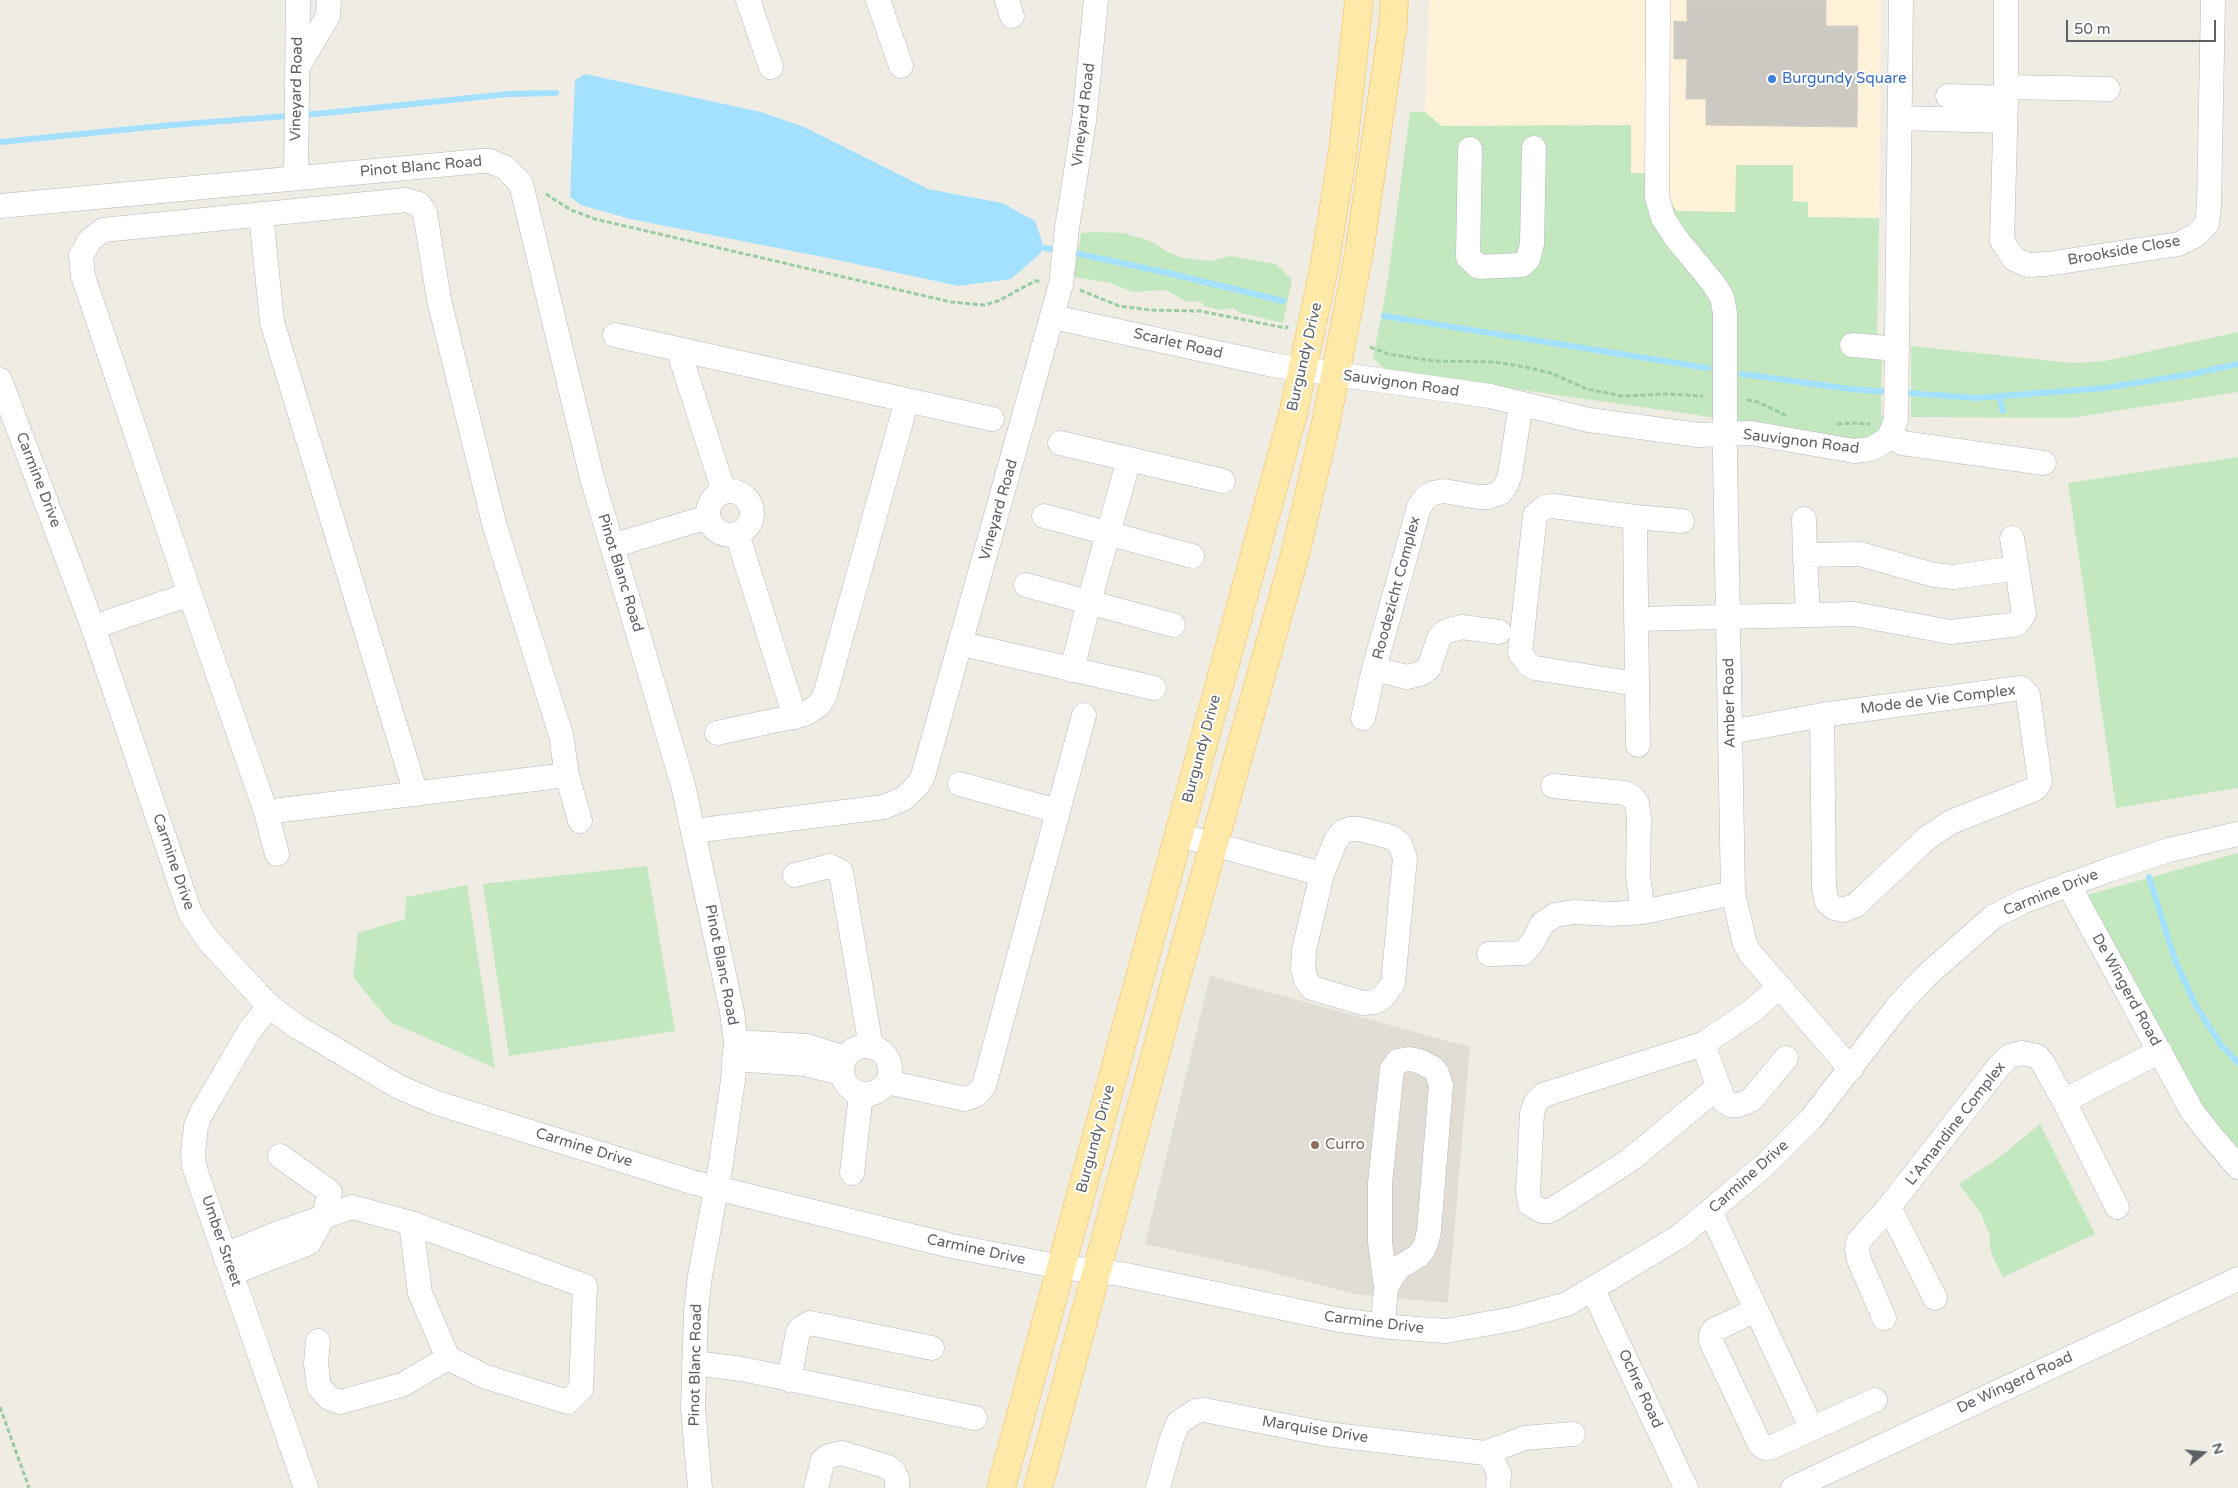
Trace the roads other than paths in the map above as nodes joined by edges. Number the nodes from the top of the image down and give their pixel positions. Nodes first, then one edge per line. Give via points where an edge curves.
1 (298, 0) edge
2 (328, 0) edge
3 (748, 0) edge
4 (878, 0) edge
5 (1096, 0) edge
6 (1359, 0) edge
7 (1394, 0) edge
8 (1658, 0) edge
9 (1901, 0) edge
10 (2006, 0) edge
11 (2213, 0) edge
12 (901, 66) dead end
13 (771, 67) dead end
14 (298, 76) junction
15 (2108, 89) dead end
16 (2006, 92) junction
17 (1948, 96) dead end
18 (1900, 118) junction
19 (2006, 121) junction
20 (1534, 148) dead end
21 (1470, 149) dead end
22 (296, 178) junction
23 (0, 206) edge
24 (261, 214) junction
25 (1053, 317) junction
26 (615, 335) dead end
27 (1852, 345) dead end
28 (678, 349) junction
29 (1897, 352) junction
30 (1302, 370) junction
31 (1336, 374) junction
32 (0, 380) edge
33 (907, 400) junction
34 (1521, 404) junction
35 (992, 419) dead end
36 (1893, 427) junction
37 (1725, 434) junction
38 (1060, 443) dead end
39 (1129, 459) junction
40 (2044, 463) dead end
41 (1223, 481) dead end
42 (724, 492) junction
43 (1044, 516) dead end
44 (708, 517) junction
45 (1634, 517) junction
46 (1804, 519) dead end
47 (1682, 522) dead end
48 (1109, 533) junction
49 (737, 534) junction
50 (2012, 538) dead end
51 (612, 546) junction
52 (1805, 555) junction
53 (1192, 556) dead end
54 (2017, 568) junction
55 (1026, 585) dead end
56 (190, 594) junction
57 (1088, 602) junction
58 (1808, 614) junction
59 (1728, 615) junction
60 (1636, 619) junction
61 (1173, 625) dead end
62 (93, 628) junction
63 (1499, 632) dead end
64 (962, 644) junction
65 (1374, 669) junction
66 (1072, 670) junction
67 (1637, 684) junction
68 (1154, 688) dead end
69 (1084, 715) dead end
70 (1822, 715) junction
71 (795, 717) junction
72 (1363, 718) dead end
73 (1730, 732) junction
74 (717, 734) dead end
75 (1638, 745) dead end
76 (567, 775) junction
77 (960, 784) dead end
78 (1553, 786) dead end
79 (416, 794) junction
80 (1058, 811) junction
81 (266, 812) junction
82 (580, 821) dead end
83 (694, 831) junction
84 (2238, 834) edge
85 (1178, 835) junction
86 (1214, 844) junction
87 (278, 854) dead end
88 (1322, 874) junction
89 (794, 875) dead end
90 (2068, 884) junction
91 (1734, 893) junction
92 (1643, 912) junction
93 (1490, 954) dead end
94 (1779, 987) junction
95 (269, 1006) junction
96 (1703, 1044) junction
97 (871, 1046) junction
98 (735, 1050) junction
99 (2160, 1051) junction
100 (1786, 1058) dead end
101 (844, 1066) junction
102 (1851, 1069) junction
103 (887, 1082) junction
104 (1718, 1087) junction
105 (862, 1094) junction
106 (2064, 1100) junction
107 (280, 1156) dead end
108 (2238, 1167) edge
109 (852, 1173) dead end
110 (716, 1188) junction
111 (1890, 1207) junction
112 (2117, 1208) dead end
113 (1710, 1211) junction
114 (324, 1216) junction
115 (411, 1222) junction
116 (1380, 1242) junction
117 (1408, 1261) junction
118 (229, 1264) junction
119 (1061, 1267) junction
120 (1098, 1271) junction
121 (2238, 1279) edge
122 (1386, 1287) junction
123 (1593, 1290) junction
124 (1934, 1298) dead end
125 (1756, 1310) junction
126 (1884, 1318) dead end
127 (1383, 1326) junction
128 (318, 1341) dead end
129 (932, 1348) dead end
130 (448, 1358) junction
131 (694, 1362) junction
132 (789, 1380) junction
133 (1875, 1400) dead end
134 (975, 1418) dead end
135 (1812, 1429) junction
136 (1573, 1434) dead end
137 (1485, 1453) junction
138 (306, 1488) edge
139 (700, 1488) edge
140 (816, 1488) edge
141 (897, 1488) edge
142 (1001, 1488) edge
143 (1038, 1488) edge
144 (1158, 1488) edge
145 (1498, 1488) edge
146 (1686, 1488) edge
147 (1793, 1488) edge

1 - 14 street, Vineyard Road
2 - 14 street via 328,16
3 - 13 street
4 - 12 street
5 - 25 street, Vineyard Road via 1083,129 1062,283
6 - 30 main road, Burgundy Drive via 1342,150 1324,268
7 - 31 main road via 1359,253
8 - 37 street, Amber Road via 1657,197 1663,218 1722,297 1727,395
9 - 18 street
10 - 16 street, Brookside Close
11 - 19 street, Brookside Close via 2209,205 2207,224 2196,236 2179,244 2047,264 2028,264 2014,258 2002,241
14 - 22 street, Vineyard Road
15 - 16 street
16 - 17 street
16 - 19 street, Brookside Close
18 - 19 street
18 - 29 street
20 - 21 street via 1532,244 1528,259 1522,265 1479,267 1468,257
22 - 23 street, Pinot Blanc Road
22 - 51 street, Pinot Blanc Road via 481,161 498,164 514,175 525,195 592,478
24 - 56 street via 104,230 90,240 81,256 83,276
24 - 76 street via 406,200 419,204 425,213 439,300 493,518 561,735
24 - 79 street via 272,322
25 - 30 street, Scarlet Road
25 - 64 street, Vineyard Road
26 - 28 street
27 - 29 street
28 - 33 street
28 - 42 street
29 - 36 street
30 - 31 street, Scarlet Road
30 - 85 main road, Burgundy Drive
31 - 34 street, Sauvignon Road via 1490,396
31 - 86 main road via 1296,551
32 - 62 street, Carmine Drive
33 - 35 street
33 - 71 street via 828,688 819,705
34 - 37 street, Sauvignon Road via 1589,420 1698,435
34 - 65 street, Roodezicht Complex via 1510,474 1500,492 1489,497 1433,492 1419,507
36 - 37 street, Sauvignon Road via 1885,441 1871,449 1854,451 1751,433
36 - 40 street via 1902,443
37 - 59 street, Amber Road
38 - 39 street
39 - 41 street
39 - 48 street
42 - 44 street via 710,504
42 - 49 street via 742,494 749,504 750,522
43 - 48 street
44 - 49 street via 718,532
44 - 51 street
45 - 47 street
45 - 60 street
45 - 67 street via 1553,506 1539,510 1535,515 1520,653 1535,668
46 - 52 street
48 - 53 street
48 - 57 street
49 - 71 street
50 - 54 street
51 - 83 street, Pinot Blanc Road
52 - 54 street via 1860,554 1934,575 1954,577
52 - 58 street
54 - 58 street via 2024,614 2018,623 2012,625 1950,632 1854,614
55 - 57 street
56 - 62 street
56 - 81 street
57 - 61 street
57 - 66 street
58 - 59 street
59 - 60 street
59 - 73 street, Amber Road
60 - 67 street
62 - 95 street, Carmine Drive via 190,913 208,940
63 - 65 street, Roodezicht Complex via 1462,627 1446,631 1439,638 1429,668 1420,674 1408,677
64 - 66 street
64 - 83 street, Vineyard Road via 927,767 918,785 903,799 884,807
65 - 72 street, Roodezicht Complex
66 - 68 street
67 - 75 street
69 - 80 street
70 - 70 street, Mode de Vie Complex via 2020,688 2028,696 2040,782 2035,789 1951,822 1927,838 1856,905 1843,910 1834,908 1827,902 1824,888
70 - 73 street, Mode de Vie Complex
71 - 74 street
73 - 91 street, Amber Road
76 - 79 street
76 - 82 street
77 - 80 street
78 - 92 street via 1632,796 1637,803 1639,818 1638,876
79 - 81 street
80 - 103 street via 984,1086 976,1096 965,1099
81 - 87 street
83 - 98 street, Pinot Blanc Road via 729,992
84 - 90 street, Carmine Drive via 2169,850
85 - 86 street
85 - 119 main road, Burgundy Drive
86 - 88 street
86 - 120 main road
88 - 88 street via 1304,950 1306,980 1312,988 1347,1000 1375,1002 1388,992 1393,982 1405,873 1404,850 1391,837 1350,829 1342,832 1336,840
89 - 97 street via 830,866 842,872
90 - 99 street, De Wingerd Road
90 - 102 street, Carmine Drive via 1993,917 1961,944 1898,1006
91 - 92 street
91 - 94 street, Amber Road via 1745,944
92 - 93 street via 1555,915 1542,924 1523,953
94 - 96 street via 1752,1011
94 - 102 street, Amber Road
95 - 110 street, Carmine Drive via 296,1026 404,1090
95 - 118 street, Umber Street via 250,1030 202,1112 193,1142 194,1166
96 - 104 street
96 - 104 street via 1543,1095 1532,1113 1530,1204 1542,1211 1550,1211 1630,1160
97 - 101 street via 856,1048
97 - 103 street via 888,1060 890,1075
98 - 101 street via 805,1064
98 - 110 street, Pinot Blanc Road
99 - 106 street
99 - 108 street, De Wingerd Road via 2192,1111
100 - 104 street via 1746,1103 1731,1105 1724,1100
101 - 105 street via 848,1087
102 - 113 street, Carmine Drive via 1788,1143
103 - 105 street via 876,1092
105 - 109 street
106 - 111 street, L'Amandine Complex via 2037,1056 2022,1053 2010,1056
106 - 112 street, L'Amandine Complex
107 - 114 street via 330,1192
110 - 119 street, Carmine Drive via 952,1246
110 - 131 street, Pinot Blanc Road via 700,1276
111 - 124 street
111 - 126 street, L'Amandine Complex via 1858,1242 1856,1250
113 - 123 street, Carmine Drive via 1674,1241
113 - 125 street
114 - 115 street via 352,1207
114 - 118 street via 309,1244
115 - 130 street via 420,1293
115 - 130 street via 584,1286 581,1389 568,1402 486,1377
116 - 117 street
116 - 117 street via 1380,1183 1392,1069 1398,1061 1420,1061 1437,1074 1441,1085 1429,1232 1423,1250
116 - 122 street
117 - 122 street via 1398,1268
118 - 138 street, Umber Street
119 - 120 street, Carmine Drive
119 - 142 main road, Burgundy Drive
120 - 127 street, Carmine Drive
120 - 143 main road
121 - 147 street, De Wingerd Road
122 - 127 street
123 - 127 street, Carmine Drive via 1567,1304 1484,1325 1446,1331
123 - 146 street, Ochre Road
125 - 135 street
125 - 135 street via 1714,1330 1711,1335 1713,1350 1760,1445 1772,1447
128 - 130 street via 319,1386 329,1398 340,1402 402,1385
129 - 132 street via 810,1324 798,1332
131 - 132 street
131 - 139 street, Pinot Blanc Road via 693,1408
132 - 134 street
133 - 135 street
136 - 137 street via 1525,1438
137 - 144 street, Marquise Drive via 1326,1434 1224,1413 1196,1411 1178,1423 1170,1440
137 - 145 street via 1499,1473
140 - 141 street via 823,1460 842,1453 888,1467 897,1478

